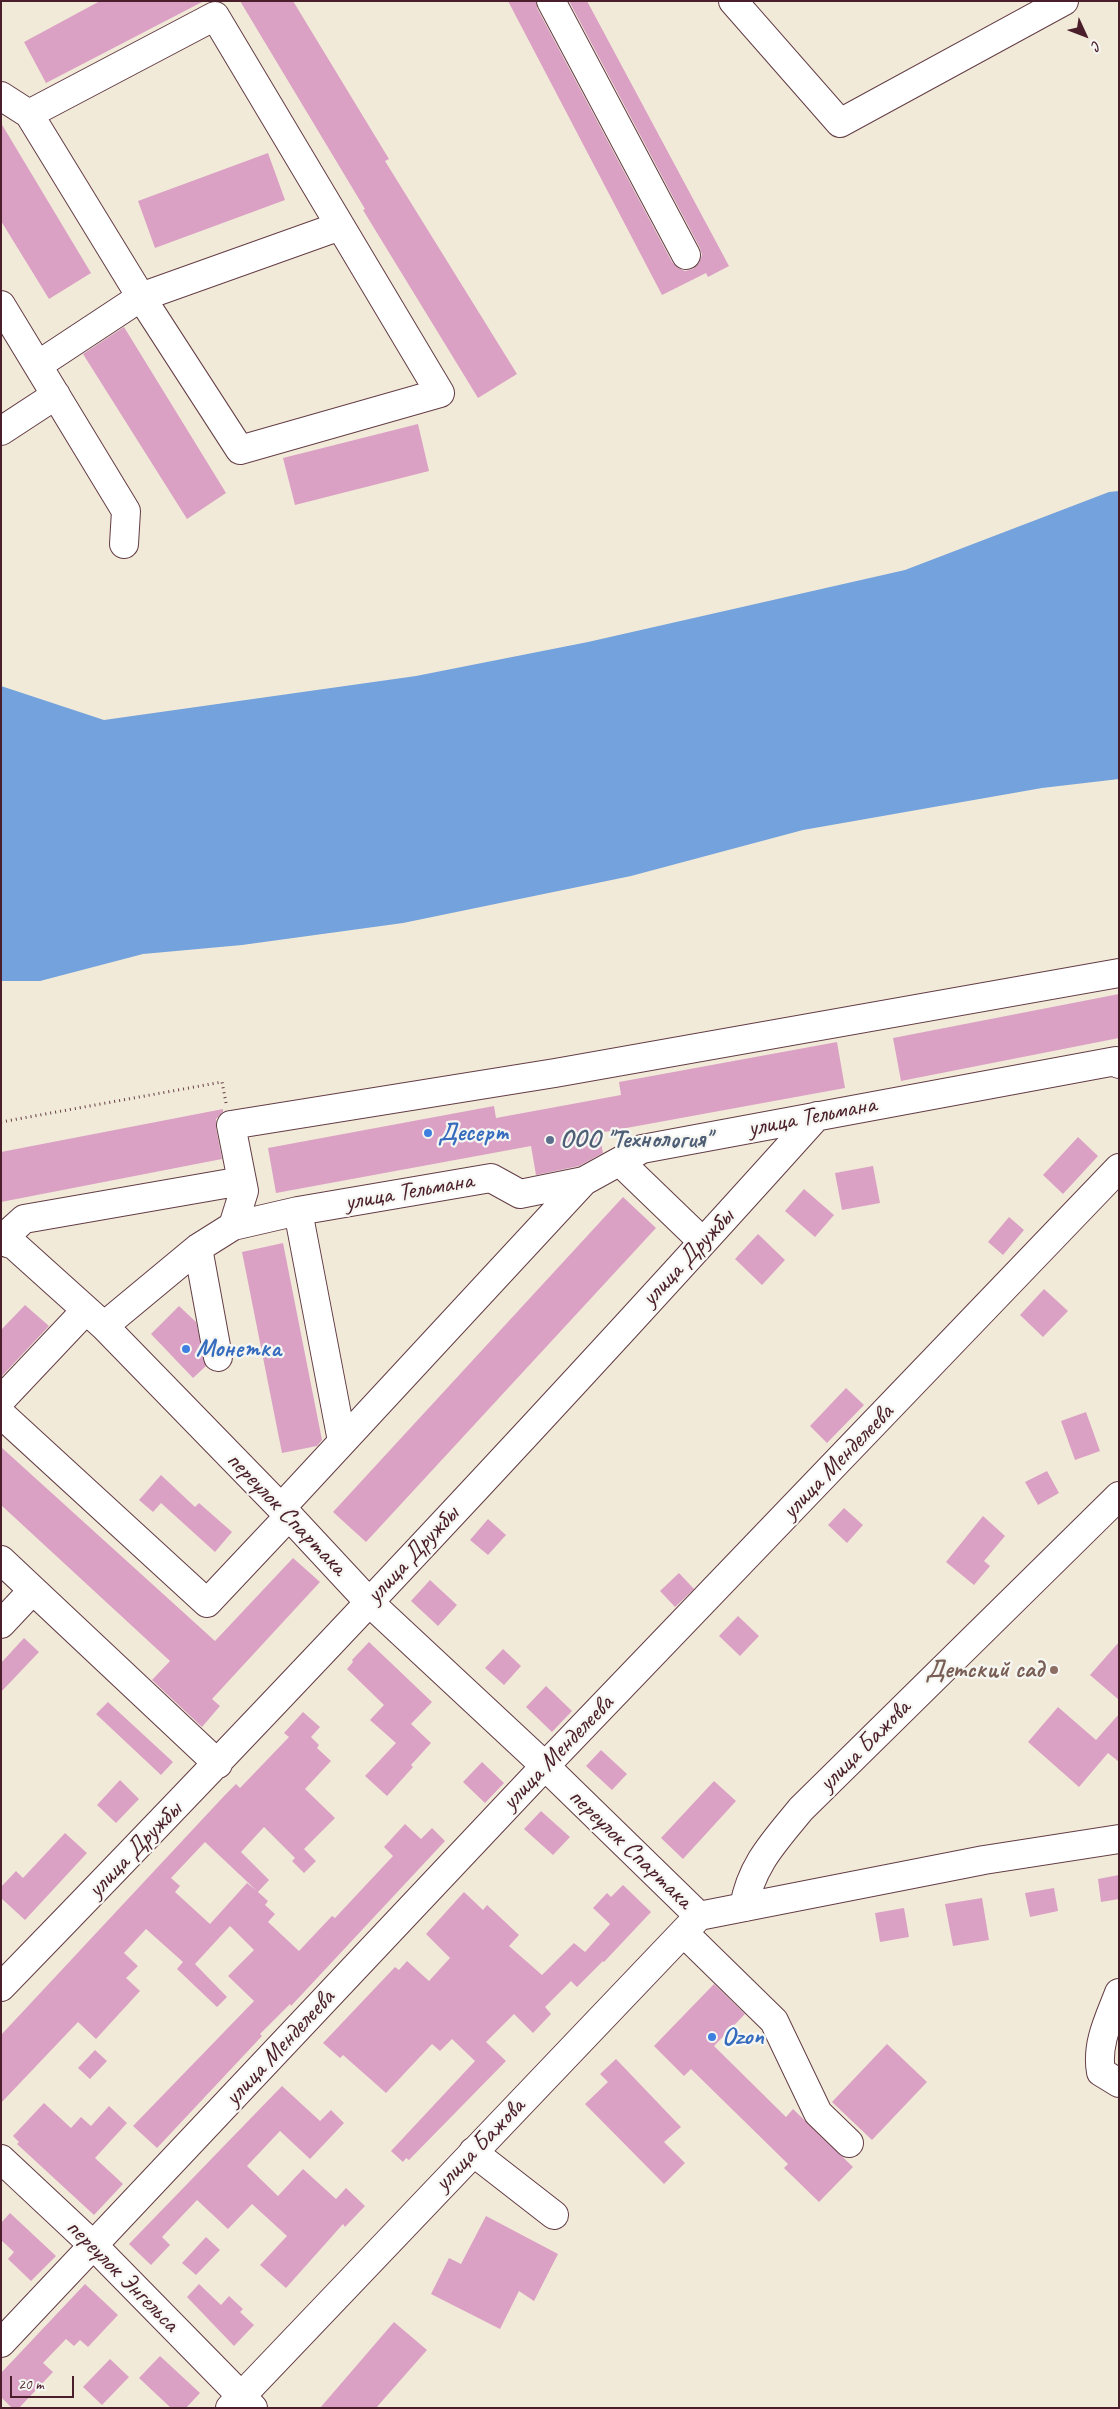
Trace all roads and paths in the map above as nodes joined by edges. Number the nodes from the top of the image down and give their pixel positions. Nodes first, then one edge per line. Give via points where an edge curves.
1 (552, 1) edge
2 (733, 1) edge
3 (1064, 1) edge
4 (1, 96) edge
5 (29, 114) junction
6 (340, 226) junction
7 (686, 255) dead end
8 (142, 297) junction
9 (1, 304) edge
10 (38, 365) junction
11 (56, 395) junction
12 (1, 431) edge
13 (124, 544) dead end
14 (1119, 973) edge
15 (1119, 1064) edge
16 (817, 1116) junction
17 (1, 1122) edge
18 (231, 1125) junction
19 (620, 1162) junction
20 (1119, 1168) edge
21 (242, 1181) junction
22 (584, 1181) junction
23 (298, 1211) junction
24 (233, 1226) junction
25 (703, 1242) junction
26 (5, 1246) edge
27 (198, 1248) junction
28 (95, 1318) junction
29 (218, 1357) dead end
30 (1, 1400) edge
31 (1, 1414) edge
32 (342, 1441) junction
33 (1119, 1496) edge
34 (285, 1512) junction
35 (1, 1560) edge
36 (33, 1590) junction
37 (369, 1602) junction
38 (1, 1624) edge
39 (218, 1764) junction
40 (545, 1766) junction
41 (1119, 1839) edge
42 (744, 1907) junction
43 (692, 1925) junction
44 (1, 1987) edge
45 (1119, 1993) edge
46 (1119, 2083) edge
47 (849, 2143) dead end
48 (473, 2152) junction
49 (1, 2158) edge
50 (554, 2215) dead end
51 (94, 2246) junction
52 (1, 2343) edge
53 (241, 2403) edge

1 - 7 street
2 - 3 street via 840,123
4 - 5 street
5 - 6 street via 215,16
5 - 8 street
6 - 8 street
6 - 8 street via 440,393 240,450
8 - 10 street
9 - 10 street
10 - 11 street
11 - 12 street
11 - 13 street via 126,511
14 - 18 street via 555,1073
15 - 16 street, улица Тельмана via 1116,1061
16 - 19 street, улица Тельмана via 642,1149
16 - 25 street, улица Дружбы
17 - 18 path via 222,1082
18 - 21 street
19 - 22 street, улица Тельмана
19 - 25 street
20 - 40 street, улица Менделеева
21 - 24 street via 244,1191
21 - 26 street via 24,1219
22 - 23 street, улица Тельмана via 520,1194 491,1178
22 - 32 street
23 - 24 street, улица Тельмана
23 - 32 street
24 - 27 street, улица Тельмана
25 - 37 street, улица Дружбы
26 - 28 street, переулок Спартака
27 - 28 street, улица Тельмана
27 - 29 street
28 - 30 street, улица Тельмана
28 - 34 street, переулок Спартака
31 - 34 street via 207,1603
32 - 34 street
33 - 42 street, улица Бажова via 801,1809 758,1864 747,1888
34 - 37 street, переулок Спартака
35 - 36 street
36 - 38 street
36 - 39 street
37 - 39 street, улица Дружбы
37 - 40 street, переулок Спартака
39 - 44 street, улица Дружбы
40 - 43 street, переулок Спартака
40 - 51 street, улица Менделеева
41 - 42 street via 984,1860
42 - 43 street
43 - 47 street, переулок Спартака via 774,2021 818,2113
43 - 48 street, улица Бажова
45 - 46 street via 1098,2055 1101,2072
48 - 50 street
48 - 53 street, улица Бажова
49 - 51 street, переулок Энгельса
51 - 52 street, улица Менделеева
51 - 53 street, переулок Энгельса

